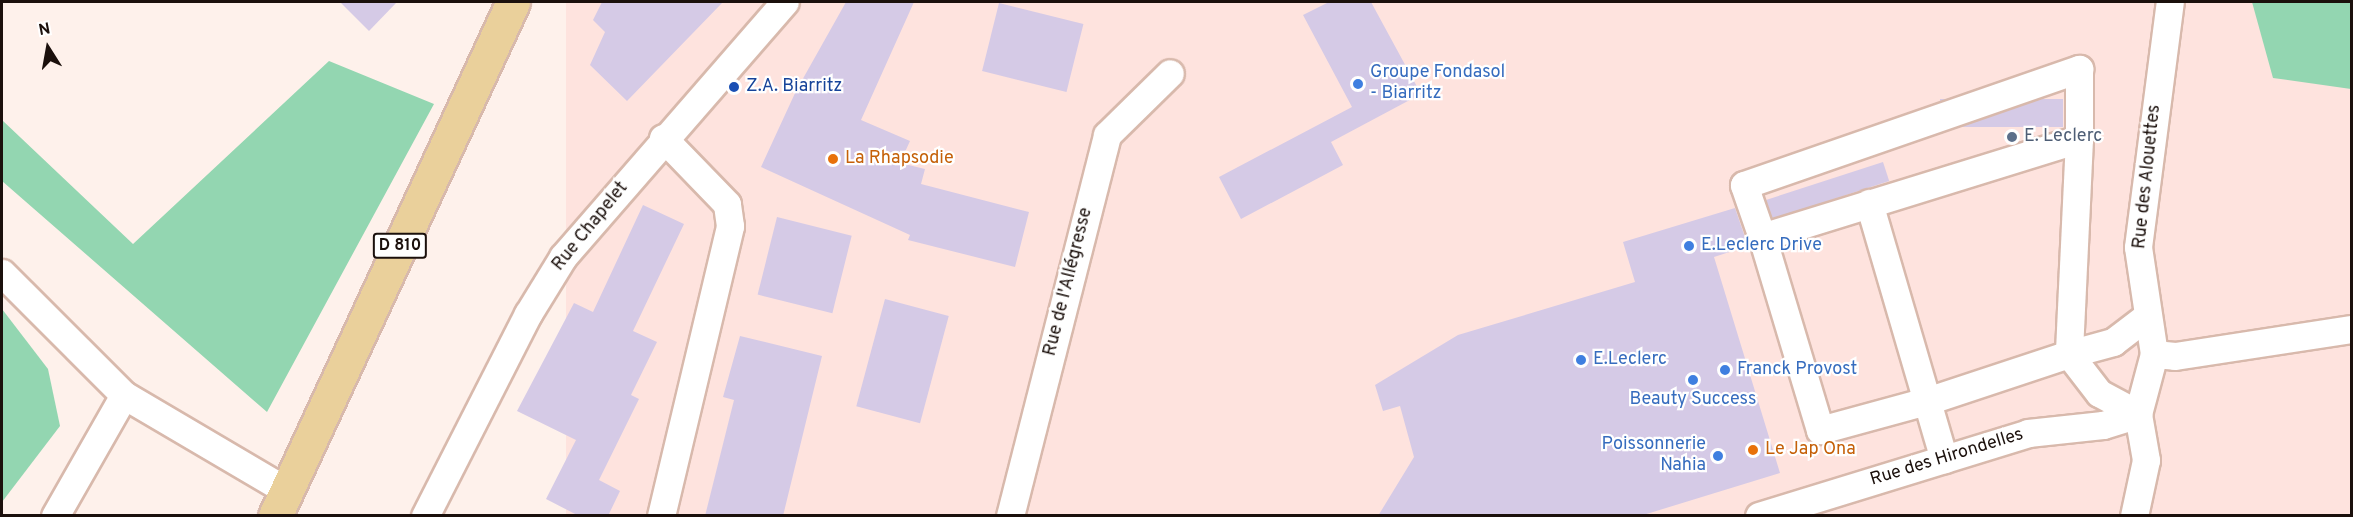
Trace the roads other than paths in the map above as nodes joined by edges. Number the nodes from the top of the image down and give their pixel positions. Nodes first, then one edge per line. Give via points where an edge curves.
1 (513, 2) edge
2 (785, 2) edge
3 (2170, 2) edge
4 (1170, 72) dead end
5 (663, 138) junction
6 (2079, 139) junction
7 (1869, 203) junction
8 (1762, 237) junction
9 (2, 273) edge
10 (2147, 316) junction
11 (2352, 329) edge
12 (2069, 354) junction
13 (2154, 354) junction
14 (124, 395) junction
15 (1930, 400) junction
16 (2138, 414) junction
17 (1944, 459) junction
18 (281, 503) edge
19 (55, 516) edge
20 (425, 516) edge
21 (660, 516) edge
22 (1010, 516) edge
23 (1759, 516) edge
24 (2134, 516) edge

1 - 18 main road, D 810
2 - 5 street, Rue Chapelet
3 - 10 street, Rue des Alouettes via 2138,247
4 - 22 street, Rue de l'Allégresse via 1107,135
5 - 20 street, Rue Chapelet via 563,257 528,314
5 - 21 street via 727,204 730,226
6 - 7 street
6 - 8 street via 2079,69 1744,185
6 - 12 street
7 - 8 street
7 - 15 street
8 - 15 street via 1820,430
9 - 14 street
10 - 12 street via 2113,342
10 - 13 street, Rue des Alouettes
11 - 13 street via 2175,356
12 - 15 street
12 - 16 street via 2099,393
13 - 16 street, Rue des Alouettes
14 - 18 street
14 - 19 street
15 - 17 street
16 - 17 street, Rue des Hirondelles via 2103,425 2028,433
16 - 24 street via 2146,460
17 - 23 street, Rue des Hirondelles

